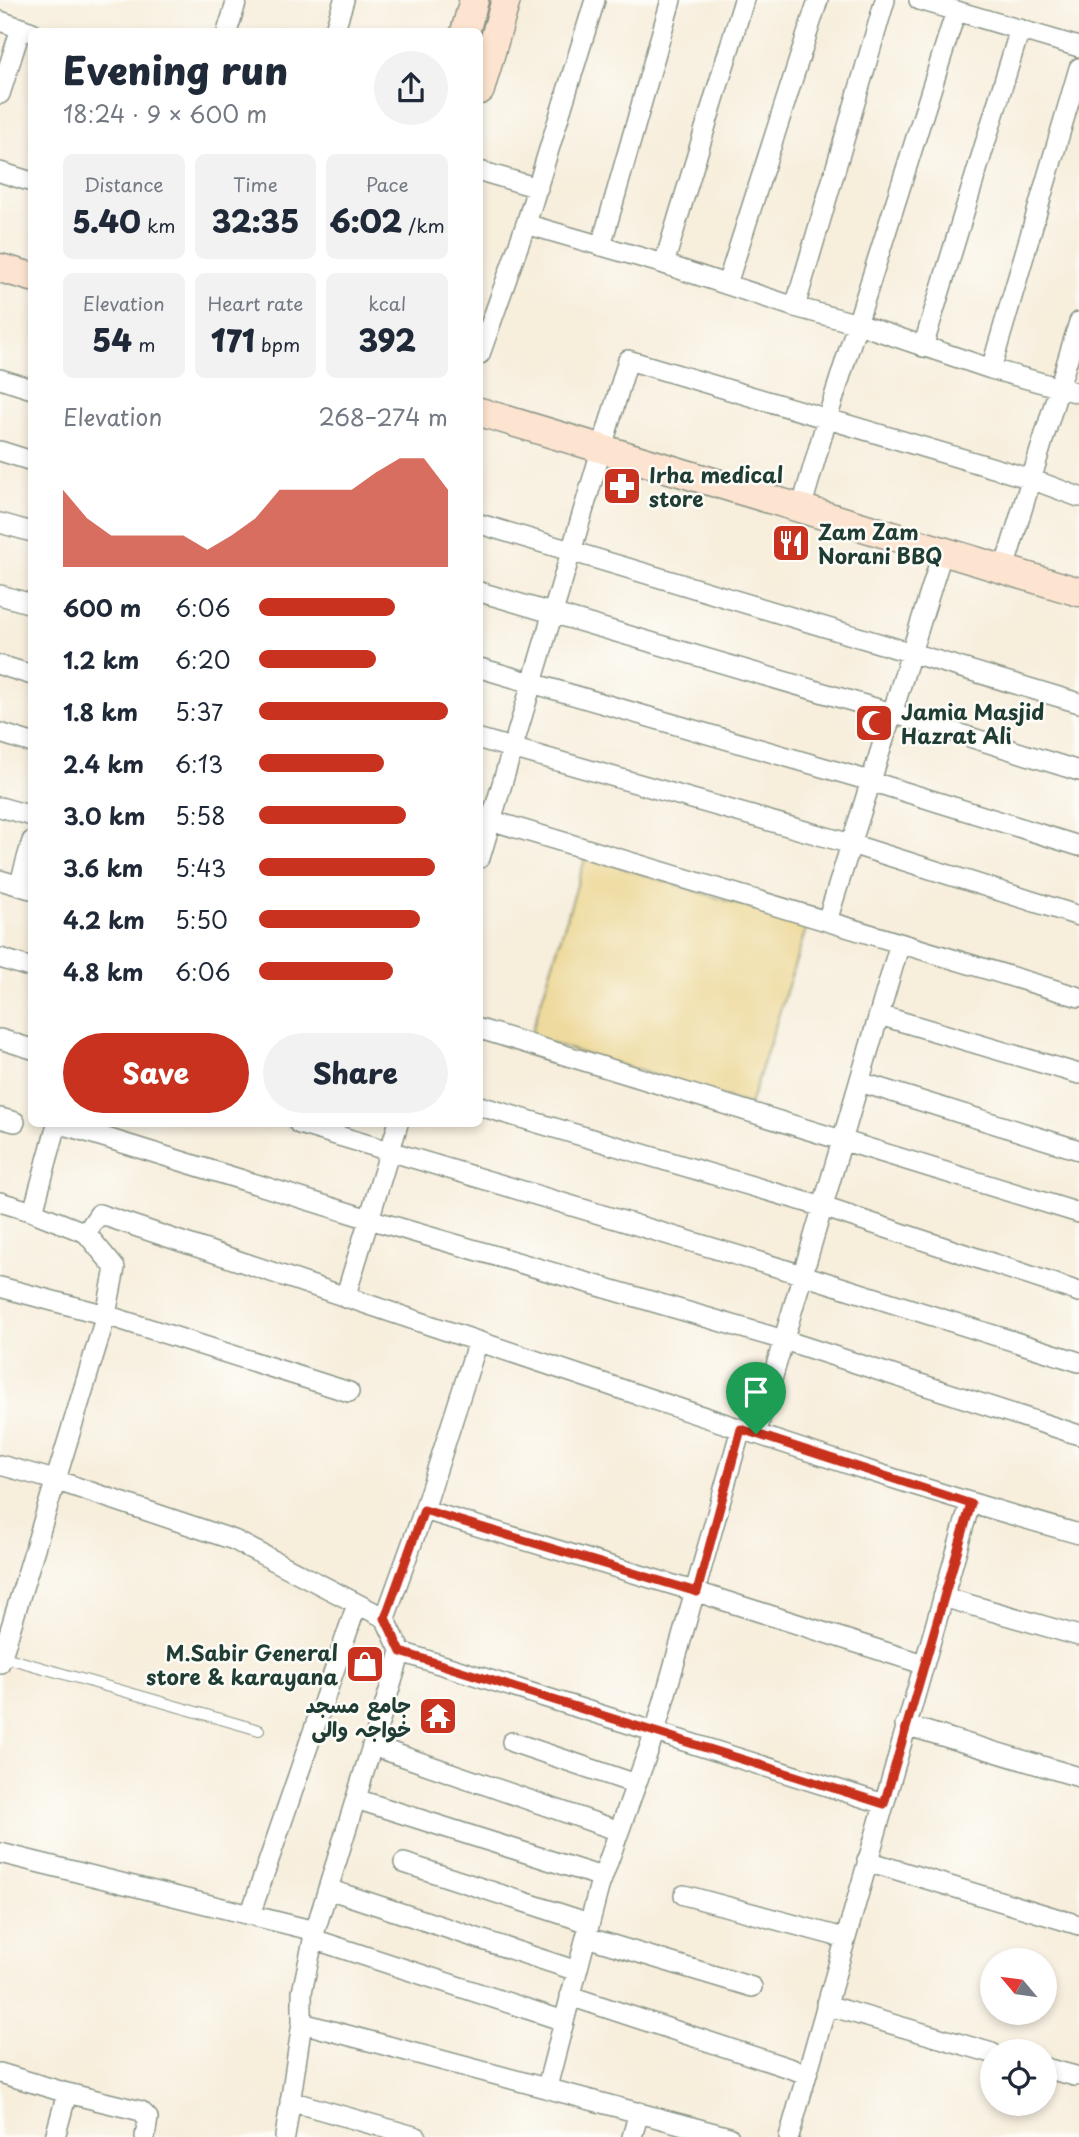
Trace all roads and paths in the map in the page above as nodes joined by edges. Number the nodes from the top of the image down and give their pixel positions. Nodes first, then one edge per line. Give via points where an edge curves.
1 (237, 0) edge
2 (344, 0) edge
3 (474, 0) edge
4 (506, 0) edge
5 (595, 0) edge
6 (671, 0) edge
7 (744, 0) edge
8 (818, 0) edge
9 (885, 0) edge
10 (919, 0) edge
11 (956, 11) junction
12 (0, 21) edge
13 (228, 28) edge
14 (335, 28) edge
15 (466, 28) edge
16 (1020, 29) junction
17 (27, 30) edge
18 (1079, 47) edge
19 (1079, 68) edge
20 (483, 80) edge
21 (0, 94) edge
22 (0, 172) edge
23 (483, 173) edge
24 (28, 181) edge
25 (538, 188) junction
26 (526, 224) junction
27 (601, 246) junction
28 (664, 264) junction
29 (0, 268) edge
30 (28, 276) edge
31 (727, 284) junction
32 (795, 307) junction
33 (1079, 322) edge
34 (858, 324) junction
35 (483, 346) edge
36 (923, 347) junction
37 (991, 369) junction
38 (0, 379) edge
39 (1059, 387) junction
40 (28, 388) edge
41 (1079, 393) edge
42 (483, 413) edge
43 (827, 419) junction
44 (600, 448) junction
45 (0, 451) edge
46 (28, 460) edge
47 (1031, 480) junction
48 (1079, 497) edge
49 (801, 509) junction
50 (0, 523) edge
51 (483, 525) edge
52 (28, 531) edge
53 (570, 551) junction
54 (943, 551) junction
55 (1004, 569) junction
56 (1079, 592) edge
57 (483, 593) edge
58 (0, 595) edge
59 (28, 603) edge
60 (552, 614) junction
61 (911, 653) junction
62 (0, 665) edge
63 (483, 669) edge
64 (28, 674) edge
65 (531, 684) junction
66 (1079, 703) edge
67 (892, 713) junction
68 (0, 733) edge
69 (483, 740) edge
70 (28, 742) edge
71 (512, 749) junction
72 (1079, 771) edge
73 (870, 781) junction
74 (0, 807) edge
75 (28, 815) edge
76 (485, 819) edge
77 (851, 844) junction
78 (1079, 846) edge
79 (28, 853) edge
80 (17, 885) edge
81 (1079, 916) edge
82 (827, 921) junction
83 (900, 943) junction
84 (0, 958) edge
85 (28, 967) edge
86 (1079, 997) edge
87 (880, 1014) junction
88 (483, 1030) edge
89 (0, 1039) edge
90 (28, 1048) edge
91 (1079, 1074) edge
92 (860, 1082) junction
93 (483, 1107) edge
94 (58, 1127) edge
95 (69, 1127) edge
96 (309, 1127) edge
97 (397, 1127) edge
98 (843, 1140) junction
99 (1079, 1150) edge
100 (390, 1151) junction
101 (0, 1202) edge
102 (823, 1207) junction
103 (33, 1212) junction
104 (1079, 1213) edge
105 (369, 1219) junction
106 (86, 1233) junction
107 (803, 1275) junction
108 (0, 1287) edge
109 (1079, 1292) edge
110 (345, 1298) junction
111 (106, 1315) junction
112 (783, 1340) junction
113 (478, 1341) junction
114 (1079, 1362) edge
115 (349, 1392) dead end
116 (749, 1432) junction
117 (1079, 1435) edge
118 (0, 1465) edge
119 (55, 1480) junction
120 (971, 1504) junction
121 (424, 1510) junction
122 (1079, 1534) edge
123 (697, 1592) junction
124 (943, 1597) junction
125 (357, 1604) junction
126 (385, 1618) junction
127 (1079, 1636) edge
128 (401, 1652) junction
129 (1, 1658) edge
130 (923, 1664) junction
131 (905, 1725) junction
132 (260, 1730) dead end
133 (655, 1732) junction
134 (512, 1742) dead end
135 (373, 1745) junction
136 (1079, 1777) edge
137 (636, 1784) junction
138 (356, 1799) junction
139 (884, 1804) junction
140 (619, 1831) junction
141 (0, 1853) edge
142 (867, 1861) junction
143 (404, 1863) dead end
144 (602, 1877) junction
145 (328, 1889) junction
146 (684, 1895) dead end
147 (250, 1915) junction
148 (1079, 1925) edge
149 (588, 1930) junction
150 (314, 1935) junction
151 (844, 1938) junction
152 (577, 1970) junction
153 (752, 1987) dead end
154 (570, 1996) junction
155 (826, 2005) junction
156 (564, 2021) junction
157 (302, 2023) junction
158 (980, 2050) edge
159 (1057, 2071) edge
160 (0, 2073) edge
161 (807, 2074) junction
162 (1075, 2076) dead end
163 (547, 2087) junction
164 (67, 2093) junction
165 (290, 2101) junction
166 (639, 2112) junction
167 (55, 2137) edge
168 (145, 2137) edge
169 (285, 2137) edge
170 (417, 2137) edge
171 (632, 2137) edge
172 (729, 2137) edge
173 (789, 2137) edge

1 - 13 street
2 - 14 street
3 - 15 street
4 - 20 street
5 - 25 street
6 - 27 street
7 - 28 street
8 - 31 street
9 - 32 street
10 - 11 street
11 - 16 street
11 - 34 street
12 - 17 street
16 - 18 street
16 - 36 street
17 - 21 street
19 - 37 street
22 - 24 street
23 - 25 street
25 - 26 street
26 - 27 street
26 - 35 street
27 - 28 street
28 - 31 street
29 - 30 street
31 - 32 street
32 - 34 street
33 - 39 street
34 - 36 street
34 - 43 street
36 - 37 street
37 - 39 street
38 - 40 street
39 - 41 street
39 - 47 street
42 - 44 street
43 - 44 street via 628,360
43 - 47 street
43 - 49 street
44 - 49 street
44 - 53 street
45 - 46 street
47 - 48 street
47 - 55 street
49 - 54 street
50 - 52 street
51 - 53 street
53 - 60 street
53 - 61 street
54 - 55 street
54 - 61 street
55 - 56 street
57 - 60 street
58 - 59 street
60 - 65 street
60 - 67 street
61 - 66 street
61 - 67 street
62 - 64 street
63 - 65 street
65 - 71 street
65 - 73 street
67 - 72 street
67 - 73 street
68 - 70 street
69 - 71 street
71 - 76 street
71 - 77 street
73 - 77 street
73 - 78 street
74 - 75 street
76 - 82 street
77 - 81 street
77 - 82 street
79 - 80 street
82 - 83 street
83 - 86 street
83 - 87 street
84 - 85 street
87 - 91 street
87 - 92 street
88 - 98 street
89 - 90 street
92 - 98 street
92 - 99 street
93 - 102 street
94 - 103 street
95 - 105 street
96 - 100 street
97 - 100 street
98 - 102 street
98 - 104 street
100 - 105 street
100 - 107 street
101 - 103 street
102 - 107 street
102 - 109 street
103 - 106 street
105 - 110 street
105 - 112 street
106 - 110 street via 99,1214
106 - 111 street via 115,1268
107 - 112 street
107 - 114 street
108 - 111 street
110 - 113 street
111 - 115 street
111 - 119 street
112 - 116 street
112 - 117 street
113 - 116 street
113 - 121 street
116 - 120 street
116 - 123 street
118 - 119 street
119 - 125 street via 234,1540
119 - 129 street
120 - 122 street
120 - 124 street
121 - 123 street
121 - 126 street
123 - 130 street
123 - 133 street
124 - 127 street
124 - 130 street
125 - 126 street
125 - 147 street
126 - 128 street
128 - 133 street
128 - 135 street
129 - 132 lane
130 - 131 street
131 - 136 street
131 - 139 street
133 - 137 street
133 - 139 street
134 - 137 street
135 - 138 street
135 - 140 street
137 - 140 street
138 - 144 street
138 - 145 street
139 - 142 street
140 - 144 street
141 - 147 street
142 - 148 street
142 - 151 street
143 - 149 street
144 - 149 street
145 - 150 street
145 - 152 street
146 - 151 street
147 - 150 street
149 - 152 street
149 - 153 street
150 - 156 street
150 - 157 street via 302,1992
151 - 155 street
152 - 154 street
154 - 156 street
154 - 161 street
155 - 158 street
155 - 161 street
156 - 163 street
157 - 163 street
157 - 165 street
159 - 162 street
160 - 164 street
161 - 173 street
163 - 166 street
164 - 167 street
164 - 168 street via 141,2111 148,2118
165 - 169 street
165 - 170 street
166 - 171 street
166 - 172 street

